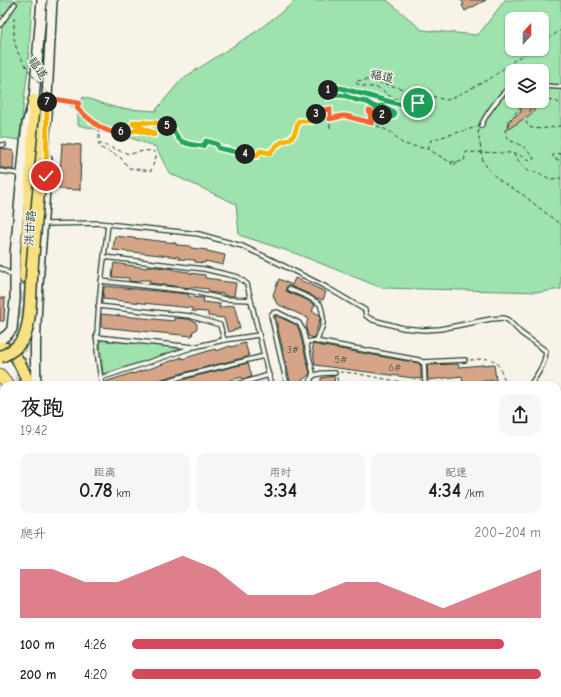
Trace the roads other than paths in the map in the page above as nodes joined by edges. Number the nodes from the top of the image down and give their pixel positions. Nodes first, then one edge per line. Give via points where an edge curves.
1 (42, 0) edge
2 (52, 0) edge
3 (15, 4) dead end
4 (0, 25) edge
5 (549, 86) edge
6 (561, 87) edge
7 (505, 91) edge
8 (34, 100) junction
9 (46, 113) junction
10 (481, 126) road end
11 (0, 171) edge
12 (22, 174) junction
13 (42, 224) junction
14 (108, 224) junction
15 (104, 257) junction
16 (0, 268) edge
17 (19, 276) junction
18 (101, 281) junction
19 (289, 289) dead end
20 (251, 300) junction
21 (98, 306) junction
22 (13, 318) junction
23 (36, 328) junction
24 (259, 336) junction
25 (96, 337) junction
26 (0, 340) edge
27 (224, 340) junction
28 (306, 342) junction
29 (317, 342) junction
30 (0, 347) edge
31 (194, 347) junction
32 (264, 356) junction
33 (0, 357) edge
34 (465, 360) road end
35 (422, 362) junction
36 (335, 373) road end
37 (269, 375) junction
38 (312, 376) junction
39 (100, 378) junction
40 (27, 381) edge
41 (36, 381) edge
42 (101, 381) edge
43 (167, 381) edge
44 (249, 381) edge
45 (270, 381) edge
46 (286, 381) edge
47 (310, 381) edge
48 (425, 381) edge
49 (533, 381) edge

1 - 8 main road, 洪甘路
2 - 9 main road, 洪甘路
3 - 4 lane
5 - 6 lane
7 - 10 lane
8 - 12 main road, 洪甘路 via 27,124
8 - 17 main road
9 - 13 main road, 洪甘路 via 47,154
9 - 33 main road, bridge via 28,322 25,335 19,344
11 - 12 lane
12 - 17 main road, 洪甘路 via 15,255
13 - 14 lane
13 - 23 main road, 洪甘路
14 - 15 lane
14 - 49 lane via 198,234 242,246 326,287 365,310 366,316 373,320 403,328 432,330 504,318 546,351 542,368
15 - 18 lane
15 - 20 lane via 204,269 238,277 247,284
16 - 17 lane
17 - 22 main road, 洪甘路
18 - 20 lane via 189,291 225,299
18 - 21 lane
19 - 29 lane via 320,304 323,323
20 - 24 lane
21 - 25 lane
21 - 27 lane via 190,316 220,325
22 - 23 main road via 16,330 25,333
22 - 26 main road, 洪甘路 via 12,329
23 - 41 main road, 洪甘路
24 - 27 lane
24 - 32 lane
25 - 31 lane
25 - 39 lane
27 - 31 lane
28 - 29 lane
28 - 38 lane
28 - 46 lane via 299,323 277,312 271,315
29 - 35 lane
30 - 40 main road via 10,350
31 - 39 lane
32 - 37 lane
32 - 43 lane
34 - 35 lane
35 - 48 lane
36 - 38 lane via 319,373
37 - 44 lane
37 - 45 lane
38 - 47 lane
39 - 42 lane

